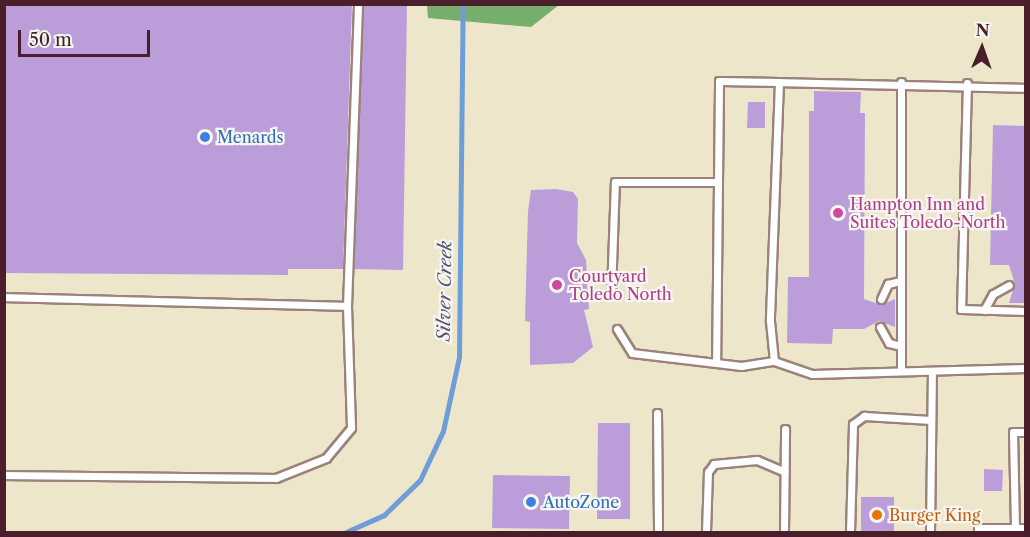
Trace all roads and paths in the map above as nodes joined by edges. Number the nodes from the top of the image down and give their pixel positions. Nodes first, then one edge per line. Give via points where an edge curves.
1 (358, 4) edge
2 (779, 82) junction
3 (902, 82) junction
4 (967, 83) junction
5 (1026, 88) edge
6 (718, 182) junction
7 (900, 281) junction
8 (1009, 285) dead end
9 (611, 294) dead end
10 (4, 297) edge
11 (881, 299) dead end
12 (347, 306) junction
13 (984, 310) junction
14 (1026, 311) edge
15 (880, 327) dead end
16 (616, 330) dead end
17 (901, 346) junction
18 (716, 359) junction
19 (774, 362) junction
20 (1026, 368) edge
21 (932, 371) junction
22 (901, 372) junction
23 (657, 413) dead end
24 (931, 420) junction
25 (785, 429) dead end
26 (1026, 432) edge
27 (785, 472) junction
28 (4, 475) edge
29 (1015, 528) junction
30 (1026, 528) edge
31 (658, 532) edge
32 (706, 532) edge
33 (784, 532) edge
34 (850, 532) edge
35 (930, 532) edge
36 (978, 532) edge

1 - 12 lane
2 - 3 lane
2 - 6 lane via 719,81
2 - 19 lane via 770,321
3 - 4 lane
3 - 7 lane
4 - 5 lane
4 - 13 lane via 961,309
6 - 9 lane via 615,182
6 - 18 lane
7 - 11 lane via 888,284
7 - 17 lane
8 - 13 lane via 993,294
10 - 12 lane
12 - 28 lane via 351,428 344,442 312,466 276,478
13 - 14 lane
15 - 17 lane via 889,343
16 - 18 lane via 632,353
17 - 22 lane
18 - 19 lane via 760,367
19 - 22 lane via 812,374
20 - 21 lane
21 - 22 lane
21 - 24 lane
23 - 31 lane
24 - 34 lane via 864,416 853,424
24 - 35 lane
25 - 27 lane
26 - 29 lane via 1013,432
27 - 32 lane via 756,460 714,464 708,472
27 - 33 lane
29 - 30 lane
29 - 36 lane via 978,528

